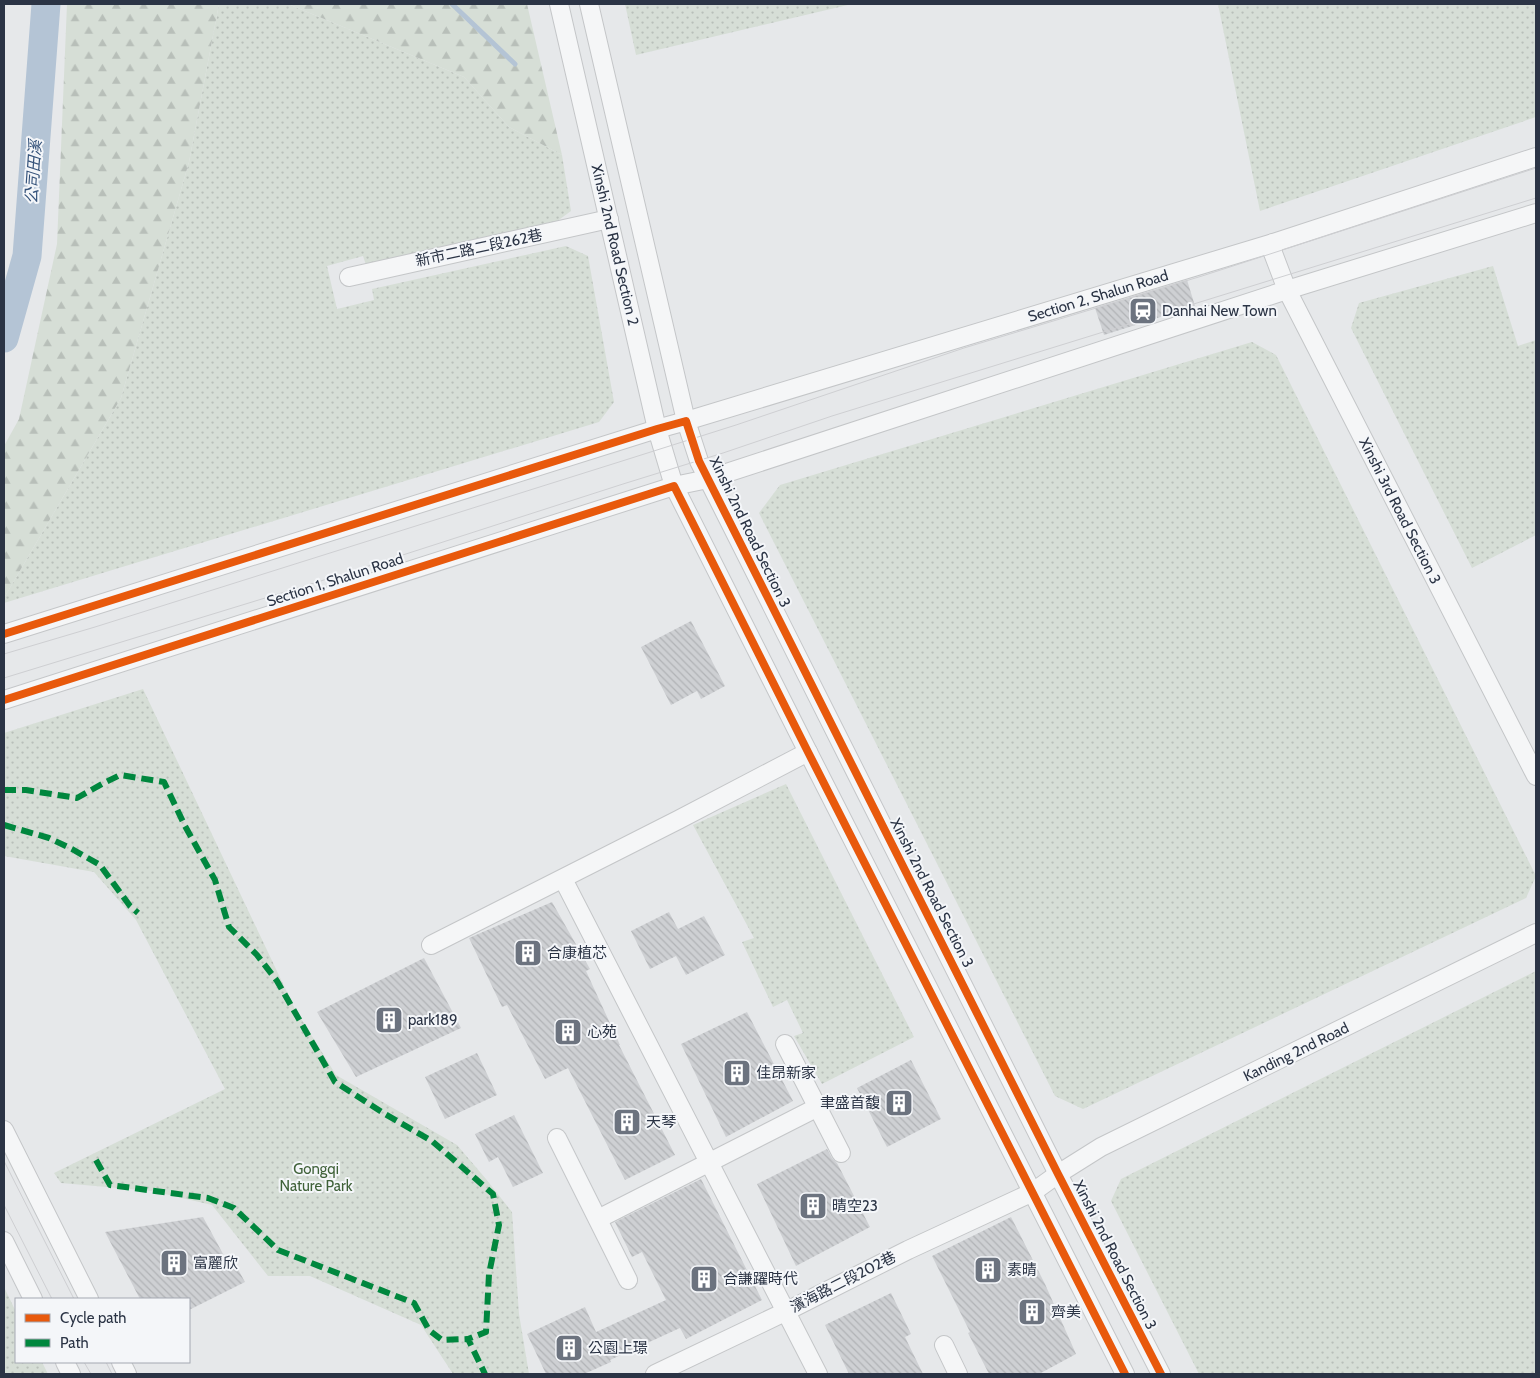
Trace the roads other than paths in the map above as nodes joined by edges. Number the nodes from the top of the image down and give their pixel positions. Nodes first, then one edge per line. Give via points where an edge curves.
1 (559, 4) edge
2 (589, 4) edge
3 (1536, 157) edge
4 (1536, 213) edge
5 (609, 219) junction
6 (1273, 243) junction
7 (348, 277) dead end
8 (1287, 290) junction
9 (686, 421) junction
10 (657, 429) junction
11 (708, 478) junction
12 (674, 486) junction
13 (4, 634) edge
14 (4, 700) edge
15 (808, 752) junction
16 (1536, 776) edge
17 (563, 879) junction
18 (1536, 933) edge
19 (431, 945) dead end
20 (785, 1044) dead end
21 (818, 1107) junction
22 (4, 1130) edge
23 (557, 1138) dead end
24 (841, 1153) dead end
25 (708, 1163) junction
26 (1058, 1174) junction
27 (1033, 1192) junction
28 (598, 1220) junction
29 (4, 1241) edge
30 (628, 1280) dead end
31 (32, 1298) edge
32 (88, 1298) edge
33 (787, 1311) junction
34 (944, 1345) dead end
35 (655, 1374) edge
36 (818, 1374) edge
37 (958, 1374) edge
38 (1125, 1374) edge
39 (1161, 1374) edge

1 - 5 street, Xinshi 2nd Road Section 2
2 - 9 street, Xinshi 2nd Road Section 2
3 - 6 street, Section 2, Shalun Road
4 - 8 street
5 - 7 street, 新市二路二段262巷
5 - 10 street, Xinshi 2nd Road Section 2
6 - 8 street, Xinshi 3rd Road Section 3
6 - 9 street, Section 2, Shalun Road
8 - 11 street
8 - 16 street, Xinshi 3rd Road Section 3
9 - 10 street, Section 2, Shalun Road
9 - 11 street, Xinshi 2nd Road Section 3
10 - 12 street, Xinshi 2nd Road Section 2
10 - 13 street
11 - 12 street
11 - 26 street, Xinshi 2nd Road Section 3
12 - 14 street, Section 1, Shalun Road
12 - 15 street
15 - 17 street
15 - 27 street
17 - 19 street
17 - 25 street
18 - 26 street, Kanding 2nd Road via 1101,1147
20 - 21 street
21 - 24 street
21 - 25 street
22 - 32 street
23 - 28 street
25 - 28 street
25 - 33 street
26 - 27 street, Kanding 2nd Road
26 - 39 street, Xinshi 2nd Road Section 3
27 - 33 street, 濱海路二段202巷
27 - 38 street
28 - 30 street
29 - 31 street
33 - 35 street, 濱海路二段202巷
33 - 36 street
34 - 37 street

